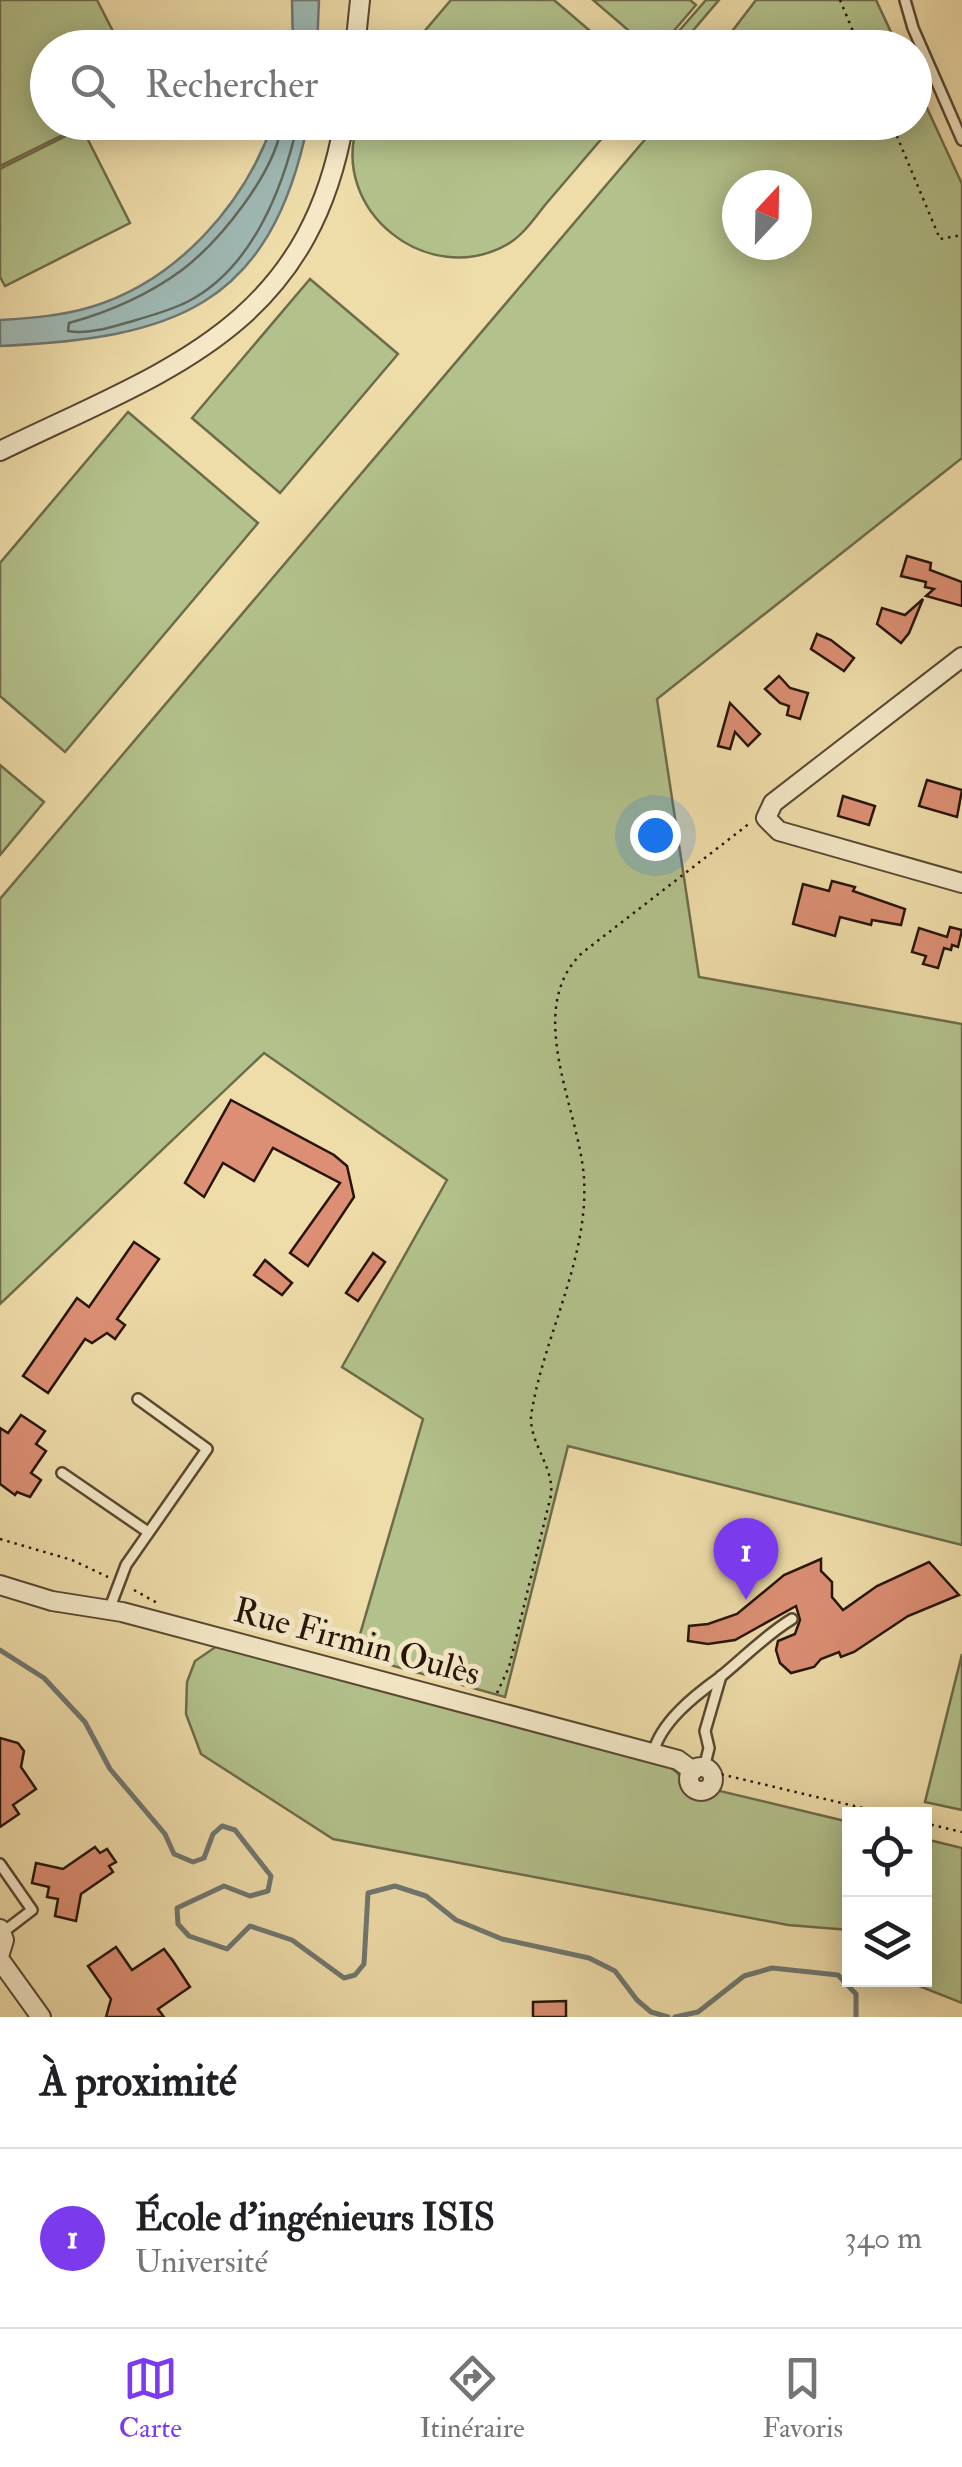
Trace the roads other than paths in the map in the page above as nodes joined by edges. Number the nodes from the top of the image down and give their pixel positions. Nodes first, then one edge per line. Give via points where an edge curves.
1 (360, 0) edge
2 (905, 0) edge
3 (357, 30) edge
4 (915, 30) edge
5 (932, 70) edge
6 (340, 140) edge
7 (962, 140) edge
8 (0, 451) edge
9 (962, 657) edge
10 (962, 883) edge
11 (138, 1398) dead end
12 (62, 1473) dead end
13 (148, 1532) junction
14 (0, 1585) edge
15 (109, 1610) junction
16 (792, 1620) dead end
17 (720, 1676) junction
18 (653, 1753) junction
19 (703, 1772) joint
20 (0, 1864) edge
21 (1, 1931) edge
22 (0, 1956) edge
23 (42, 2017) edge

1 - 3 street
2 - 4 lane
5 - 7 lane
6 - 8 street via 314,226 289,266 230,330
9 - 10 street via 782,795 766,818 779,831
11 - 13 lane via 208,1448
12 - 13 lane
13 - 15 lane
14 - 15 street, Rue Firmin Oulès
15 - 18 street, Rue Firmin Oulès
16 - 17 lane
17 - 18 lane via 659,1735
17 - 19 lane via 705,1731
18 - 19 street, Rue Firmin Oulès
20 - 21 lane via 32,1910
21 - 22 street
22 - 23 street

